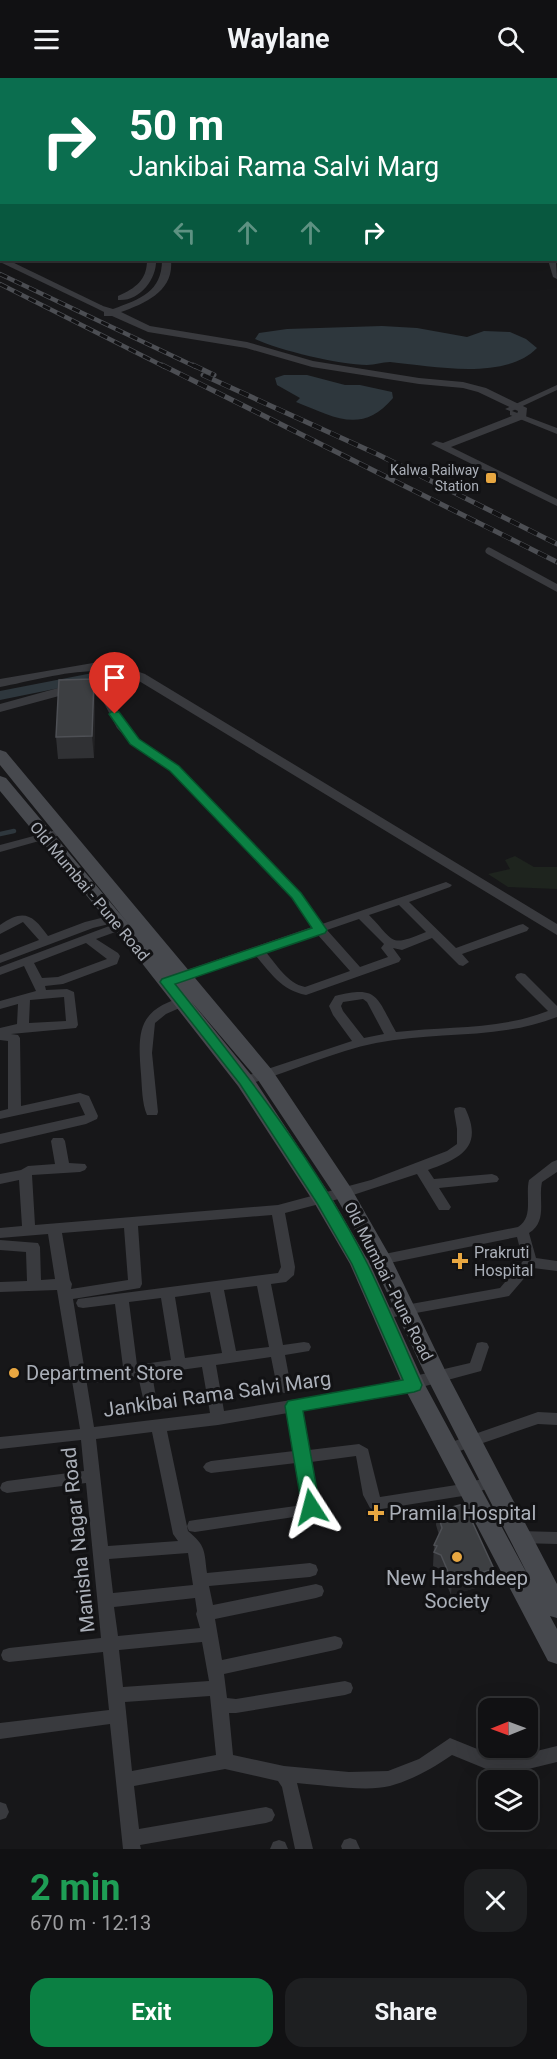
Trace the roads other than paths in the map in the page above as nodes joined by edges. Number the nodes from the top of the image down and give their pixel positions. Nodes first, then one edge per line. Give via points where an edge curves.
1 (5, 261) edge
2 (151, 261) edge
3 (166, 261) edge
4 (0, 265) edge
5 (101, 311) junction
6 (557, 387) edge
7 (514, 411) junction
8 (557, 431) edge
9 (557, 503) edge
10 (489, 551) dead end
11 (557, 588) edge
12 (141, 677) junction
13 (110, 682) junction
14 (0, 683) edge
15 (0, 708) edge
16 (0, 755) edge
17 (0, 781) edge
18 (52, 834) junction
19 (0, 849) edge
20 (446, 885) dead end
21 (402, 901) junction
22 (362, 915) junction
23 (124, 920) junction
24 (2, 925) edge
25 (523, 928) dead end
26 (320, 930) junction
27 (557, 930) edge
28 (435, 933) junction
29 (88, 939) junction
30 (46, 942) junction
31 (390, 944) junction
32 (258, 950) junction
33 (0, 959) edge
34 (27, 961) junction
35 (0, 971) edge
36 (357, 972) junction
37 (521, 977) dead end
38 (174, 979) junction
39 (39, 988) junction
40 (24, 998) junction
41 (190, 999) junction
42 (0, 1005) edge
43 (557, 1012) edge
44 (23, 1027) junction
45 (0, 1034) edge
46 (392, 1036) junction
47 (361, 1043) junction
48 (7, 1059) edge
49 (265, 1075) junction
50 (245, 1081) junction
51 (15, 1111) junction
52 (460, 1111) dead end
53 (152, 1112) dead end
54 (0, 1114) edge
55 (301, 1128) junction
56 (281, 1135) junction
57 (0, 1139) edge
58 (58, 1141) dead end
59 (557, 1165) edge
60 (80, 1167) dead end
61 (420, 1167) junction
62 (63, 1169) junction
63 (25, 1174) junction
64 (0, 1179) edge
65 (492, 1179) dead end
66 (430, 1184) junction
67 (344, 1193) junction
68 (323, 1200) junction
69 (444, 1207) dead end
70 (278, 1210) junction
71 (131, 1223) junction
72 (54, 1229) junction
73 (29, 1230) junction
74 (522, 1231) junction
75 (0, 1233) edge
76 (0, 1245) edge
77 (381, 1258) junction
78 (530, 1262) junction
79 (360, 1264) junction
80 (557, 1266) edge
81 (263, 1280) junction
82 (34, 1286) junction
83 (216, 1286) junction
84 (0, 1287) edge
85 (65, 1290) junction
86 (168, 1292) junction
87 (121, 1298) junction
88 (83, 1303) dead end
89 (405, 1309) junction
90 (383, 1314) junction
91 (304, 1347) dead end
92 (482, 1347) dead end
93 (277, 1351) junction
94 (230, 1358) junction
95 (208, 1361) junction
96 (179, 1365) junction
97 (138, 1371) junction
98 (94, 1377) dead end
99 (438, 1378) junction
100 (414, 1385) junction
101 (284, 1387) dead end
102 (150, 1402) dead end
103 (294, 1406) junction
104 (218, 1419) junction
105 (557, 1419) edge
106 (158, 1425) junction
107 (88, 1434) junction
108 (471, 1441) junction
109 (0, 1443) edge
110 (448, 1449) junction
111 (303, 1457) junction
112 (211, 1467) dead end
113 (92, 1476) junction
114 (493, 1481) junction
115 (7, 1487) dead end
116 (469, 1489) junction
117 (507, 1509) junction
118 (483, 1516) junction
119 (293, 1521) dead end
120 (195, 1526) dead end
121 (181, 1534) junction
122 (519, 1536) junction
123 (557, 1538) edge
124 (195, 1546) junction
125 (100, 1553) junction
126 (310, 1570) dead end
127 (200, 1585) junction
128 (316, 1591) dead end
129 (105, 1601) junction
130 (557, 1608) edge
131 (204, 1614) junction
132 (208, 1634) junction
133 (335, 1643) dead end
134 (110, 1644) junction
135 (557, 1653) edge
136 (9, 1655) dead end
137 (214, 1669) junction
138 (345, 1688) dead end
139 (115, 1695) junction
140 (219, 1696) junction
141 (117, 1716) junction
142 (0, 1731) edge
143 (557, 1754) edge
144 (225, 1761) junction
145 (284, 1774) junction
146 (124, 1780) junction
147 (266, 1815) dead end
148 (132, 1844) edge
149 (304, 1849) edge

1 - 5 street
2 - 5 street via 152,272 138,291
3 - 5 street via 168,268 161,286 149,296
4 - 5 street
5 - 7 street via 143,333 242,348 308,368 459,389
6 - 7 street
7 - 8 street
7 - 9 street via 439,446
10 - 11 street
12 - 13 street
12 - 14 street via 113,667 93,667
12 - 27 street
13 - 15 street
13 - 26 street via 109,703 121,726 181,776 297,896
16 - 18 main road, Old Mumbai - Pune Road
17 - 18 main road, Old Mumbai - Pune Road
18 - 19 street
18 - 23 main road, Old Mumbai - Pune Road
20 - 21 street
21 - 22 street
21 - 28 street
22 - 26 street
22 - 31 street
23 - 29 street
23 - 30 street
23 - 38 main road, Old Mumbai - Pune Road
24 - 30 street via 24,916
25 - 28 street via 459,957
26 - 32 street
26 - 36 street
28 - 31 street via 402,946
29 - 34 street
29 - 39 street via 114,956 112,961
30 - 33 street
31 - 36 street via 387,946 394,959
32 - 36 street via 289,987 296,990
32 - 38 street
34 - 35 street
34 - 39 street
37 - 43 street
38 - 41 main road, Old Mumbai - Pune Road
39 - 40 street
39 - 44 street via 70,995 72,1025
40 - 42 street
40 - 44 street
41 - 49 main road, Old Mumbai - Pune Road
41 - 50 main road, Old Mumbai - Pune Road
41 - 53 street via 161,1011 149,1023 146,1049
43 - 46 street via 495,1028
44 - 45 street
45 - 48 street via 14,1038
46 - 47 street
46 - 47 street via 372,1000 365,995 339,999 337,1012
47 - 49 street via 327,1051
48 - 51 street
49 - 50 street
49 - 55 main road, Old Mumbai - Pune Road
50 - 56 main road, Old Mumbai - Pune Road
51 - 54 street
51 - 57 street via 80,1097 92,1116
52 - 61 street via 463,1145
55 - 56 main road
55 - 67 main road, Old Mumbai - Pune Road
56 - 68 main road, Old Mumbai - Pune Road
58 - 62 street
59 - 74 street via 536,1180 532,1200 536,1220 532,1227
60 - 62 street
61 - 66 street
61 - 67 street
62 - 63 street
63 - 64 street
63 - 73 street
65 - 66 street
66 - 69 street
67 - 68 street
67 - 77 main road, Old Mumbai - Pune Road
68 - 70 street
68 - 79 main road, Old Mumbai - Pune Road
70 - 71 street
70 - 81 street via 287,1275
71 - 72 street
71 - 85 street via 135,1284
72 - 73 street
72 - 85 street, Manisha Nagar Road
73 - 75 street
74 - 77 street
74 - 78 street
76 - 82 street via 33,1246
77 - 79 street
77 - 89 main road, Old Mumbai - Pune Road
78 - 80 street
78 - 89 street via 504,1292
79 - 90 main road, Old Mumbai - Pune Road
81 - 83 street
81 - 93 street
82 - 84 street
82 - 85 street
83 - 86 street
83 - 94 street
85 - 107 street, Manisha Nagar Road
86 - 87 street
86 - 96 street
87 - 88 street
87 - 97 street
89 - 90 street
89 - 99 main road, Old Mumbai - Pune Road
90 - 100 main road, Old Mumbai - Pune Road
91 - 93 street
92 - 99 street, Jankibai Rama Salvi Marg via 476,1367
93 - 94 street
93 - 101 street
94 - 95 street
95 - 96 street
95 - 104 street
96 - 97 street
97 - 98 street
97 - 102 street
99 - 100 street, Jankibai Rama Salvi Marg
99 - 108 main road, Old Mumbai - Pune Road
100 - 103 street, Jankibai Rama Salvi Marg
100 - 110 main road, Old Mumbai - Pune Road
103 - 104 street, Jankibai Rama Salvi Marg
103 - 111 street
104 - 106 street, Jankibai Rama Salvi Marg
105 - 108 street via 538,1418
106 - 107 street, Jankibai Rama Salvi Marg
106 - 121 street
107 - 109 street, Jankibai Rama Salvi Marg
107 - 113 street, Manisha Nagar Road
108 - 110 street
108 - 114 main road, Old Mumbai - Pune Road
110 - 116 main road, Old Mumbai - Pune Road
111 - 112 street
111 - 116 street via 359,1450 375,1504
111 - 120 street via 309,1510
113 - 115 street
113 - 125 street, Manisha Nagar Road
114 - 116 street
114 - 117 main road, Old Mumbai - Pune Road
116 - 118 main road, Old Mumbai - Pune Road
117 - 118 main road
117 - 122 main road, Old Mumbai - Pune Road
118 - 135 main road, Old Mumbai - Pune Road
119 - 121 street
121 - 124 street
122 - 123 street
122 - 130 main road, Old Mumbai - Pune Road
124 - 125 street
124 - 127 street
125 - 129 street, Manisha Nagar Road
126 - 127 street
127 - 129 street
127 - 131 street
128 - 131 street
129 - 134 street, Manisha Nagar Road
131 - 132 street
132 - 134 street
132 - 137 street
133 - 137 street
134 - 136 street
134 - 139 street, Manisha Nagar Road
137 - 140 street
138 - 140 street via 236,1706
139 - 140 street
139 - 141 street, Manisha Nagar Road
140 - 144 street
141 - 142 street
141 - 146 street, Manisha Nagar Road
143 - 145 street via 512,1766 496,1766 450,1746 425,1764 388,1779
144 - 145 street
144 - 146 street
145 - 149 street
146 - 148 street, Manisha Nagar Road
147 - 148 street

